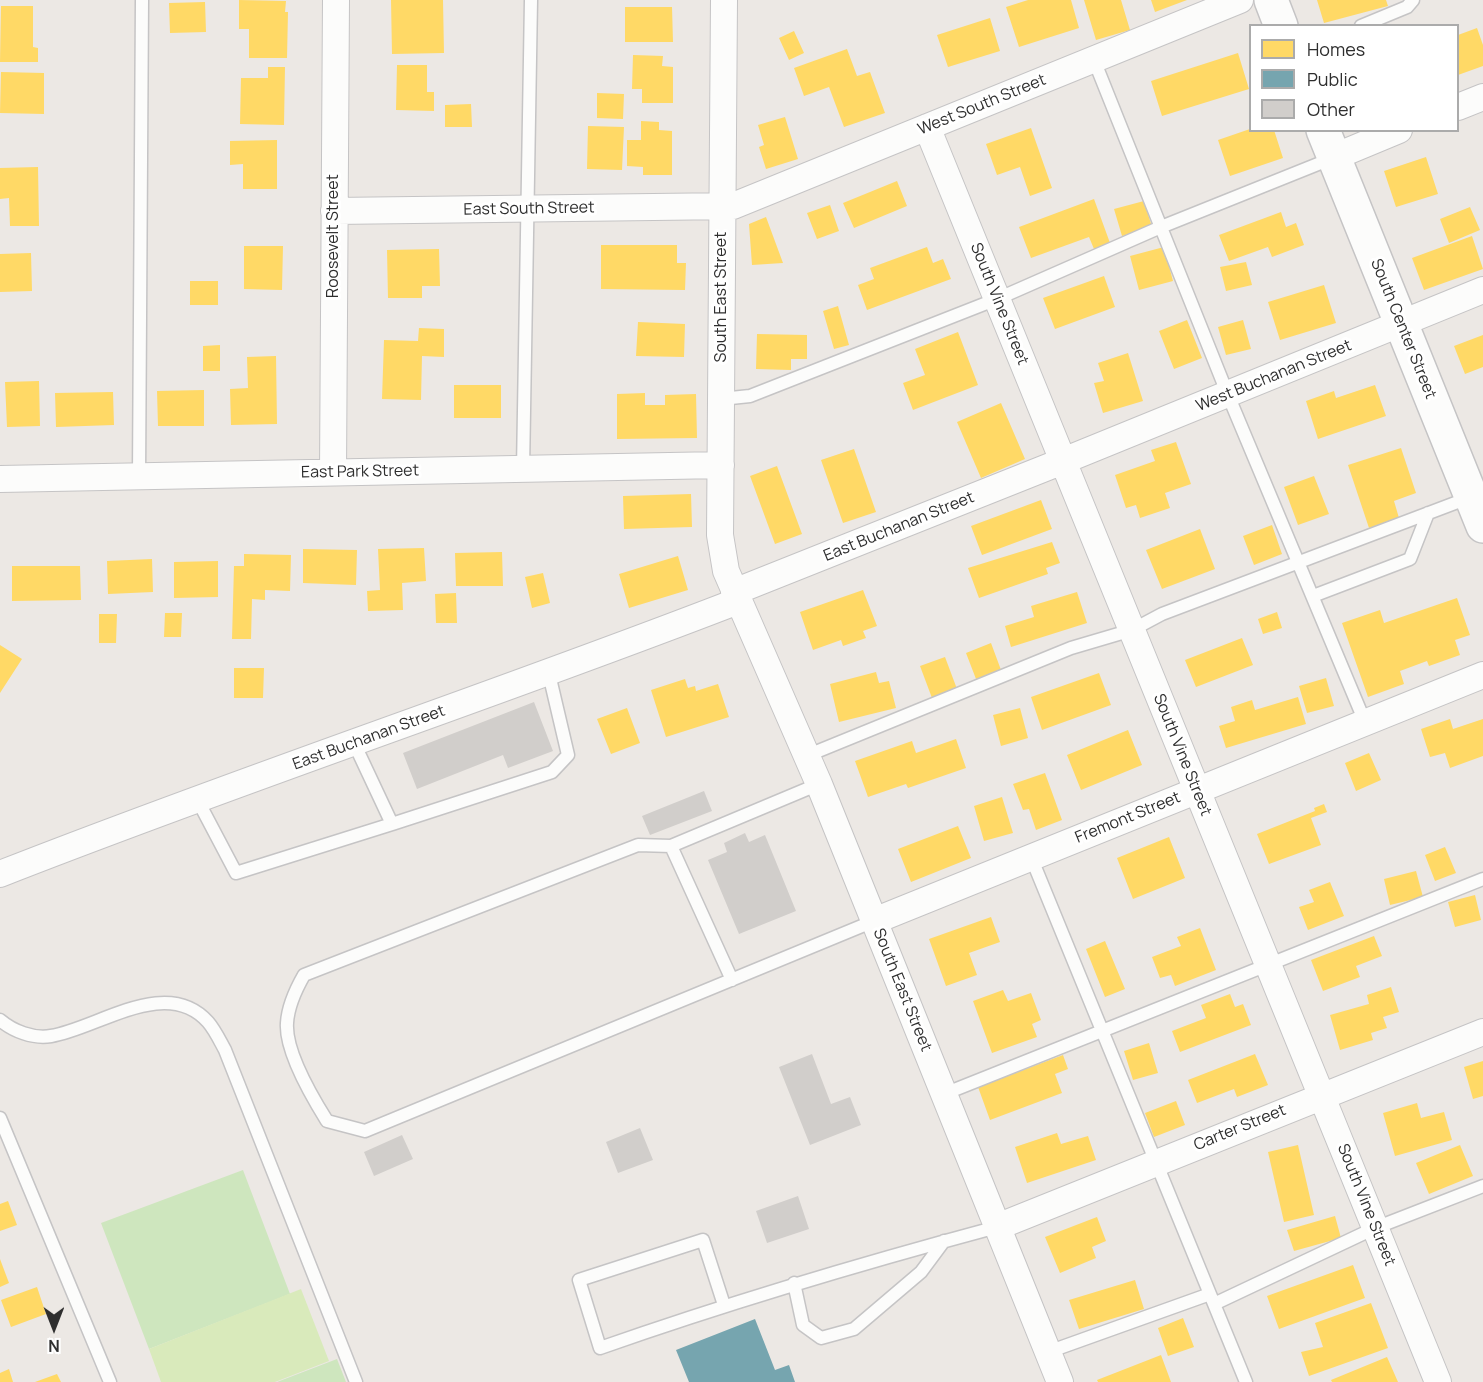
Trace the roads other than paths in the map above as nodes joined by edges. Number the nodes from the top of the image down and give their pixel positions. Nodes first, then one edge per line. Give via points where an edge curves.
1 (142, 0) edge
2 (336, 0) edge
3 (531, 0) edge
4 (724, 0) edge
5 (1240, 0) edge
6 (1271, 0) edge
7 (1413, 0) edge
8 (1280, 24) edge
9 (1366, 24) edge
10 (1094, 60) junction
11 (1483, 97) edge
12 (1459, 107) edge
13 (927, 127) junction
14 (1390, 132) edge
15 (1328, 144) edge
16 (723, 206) junction
17 (526, 209) junction
18 (334, 211) junction
19 (1161, 227) junction
20 (1483, 290) edge
21 (997, 299) junction
22 (1401, 325) junction
23 (1228, 395) junction
24 (721, 399) junction
25 (1063, 461) junction
26 (721, 465) junction
27 (523, 469) junction
28 (333, 472) junction
29 (139, 476) junction
30 (0, 479) edge
31 (1479, 505) edge
32 (1428, 513) junction
33 (1299, 562) junction
34 (736, 596) junction
35 (1313, 596) junction
36 (1132, 630) junction
37 (549, 674) junction
38 (1483, 675) edge
39 (1365, 722) junction
40 (354, 743) junction
41 (806, 756) junction
42 (819, 784) junction
43 (1197, 790) junction
44 (197, 800) junction
45 (392, 824) junction
46 (671, 846) junction
47 (1031, 857) junction
48 (0, 874) edge
49 (1483, 879) edge
50 (874, 921) junction
51 (1268, 964) junction
52 (732, 980) junction
53 (0, 1020) edge
54 (1102, 1030) junction
55 (1483, 1032) edge
56 (944, 1094) junction
57 (1321, 1095) junction
58 (0, 1118) edge
59 (1157, 1162) junction
60 (1483, 1186) edge
61 (997, 1227) junction
62 (1375, 1228) junction
63 (944, 1241) junction
64 (794, 1283) junction
65 (1212, 1299) junction
66 (724, 1305) junction
67 (1048, 1352) junction
68 (110, 1382) edge
69 (356, 1382) edge
70 (1060, 1382) edge
71 (1246, 1382) edge
72 (1438, 1382) edge

1 - 29 lane
2 - 18 street, Roosevelt Street
3 - 17 lane
4 - 16 street, South East Street
5 - 10 street, West South Street
6 - 8 main road
7 - 9 lane via 1407,7
10 - 13 street, West South Street
10 - 19 lane
11 - 12 street
13 - 16 street, West South Street via 733,206
13 - 21 street, South Vine Street
14 - 15 street
15 - 19 lane
15 - 22 main road, South Center Street
16 - 17 street, East South Street
16 - 24 street, South East Street
17 - 18 street, East South Street
17 - 27 lane
18 - 28 street, Roosevelt Street
19 - 21 lane
19 - 23 lane
20 - 22 street, West Buchanan Street via 1409,318
21 - 24 lane via 757,394
21 - 25 street, South Vine Street
22 - 23 street, West Buchanan Street
22 - 31 main road, South Center Street
23 - 25 street, West Buchanan Street
23 - 33 lane
24 - 26 street, South East Street
25 - 34 street, East Buchanan Street
25 - 36 street, South Vine Street
26 - 27 street, East Park Street
26 - 34 street, South East Street via 720,535 726,571
27 - 28 street, East Park Street
28 - 29 street, East Park Street
29 - 30 street, East Park Street
31 - 32 lane
32 - 33 lane
32 - 35 lane via 1410,559
33 - 35 lane
33 - 36 lane
34 - 37 street, East Buchanan Street
34 - 41 street, South East Street
35 - 39 lane
36 - 41 lane via 1071,648
36 - 43 street, South Vine Street
37 - 40 street, East Buchanan Street
37 - 45 lane via 568,755 552,772
38 - 39 street, Fremont Street
39 - 43 street, Fremont Street
40 - 44 street, East Buchanan Street
40 - 45 lane
41 - 42 street, South East Street
42 - 46 lane
42 - 50 street, South East Street
43 - 47 street, Fremont Street
43 - 51 street, South Vine Street
44 - 45 lane via 236,873
44 - 48 street, East Buchanan Street
46 - 52 lane
46 - 52 lane via 638,845 304,975 294,992 287,1023 289,1043 315,1102 327,1121 365,1131
47 - 50 street, Fremont Street
47 - 54 lane
49 - 51 lane
50 - 52 lane
50 - 56 street, South East Street
51 - 54 lane
51 - 57 street, South Vine Street
53 - 69 lane via 11,1029 52,1036 134,1007 154,1004 185,1007 208,1022 225,1050
54 - 56 lane
54 - 59 lane
55 - 57 street, Carter Street
56 - 61 street, South East Street
57 - 59 street, Carter Street
57 - 62 street, South Vine Street
58 - 68 lane
59 - 61 street, Carter Street
59 - 65 lane
60 - 62 lane
61 - 63 lane
61 - 67 street, South East Street
62 - 65 lane
62 - 72 street, South Vine Street
63 - 64 lane
63 - 64 lane via 921,1272 854,1329 821,1338 803,1325
64 - 66 lane
65 - 67 lane
65 - 71 lane
66 - 66 lane via 600,1348 579,1280 703,1240
67 - 70 street, South East Street

